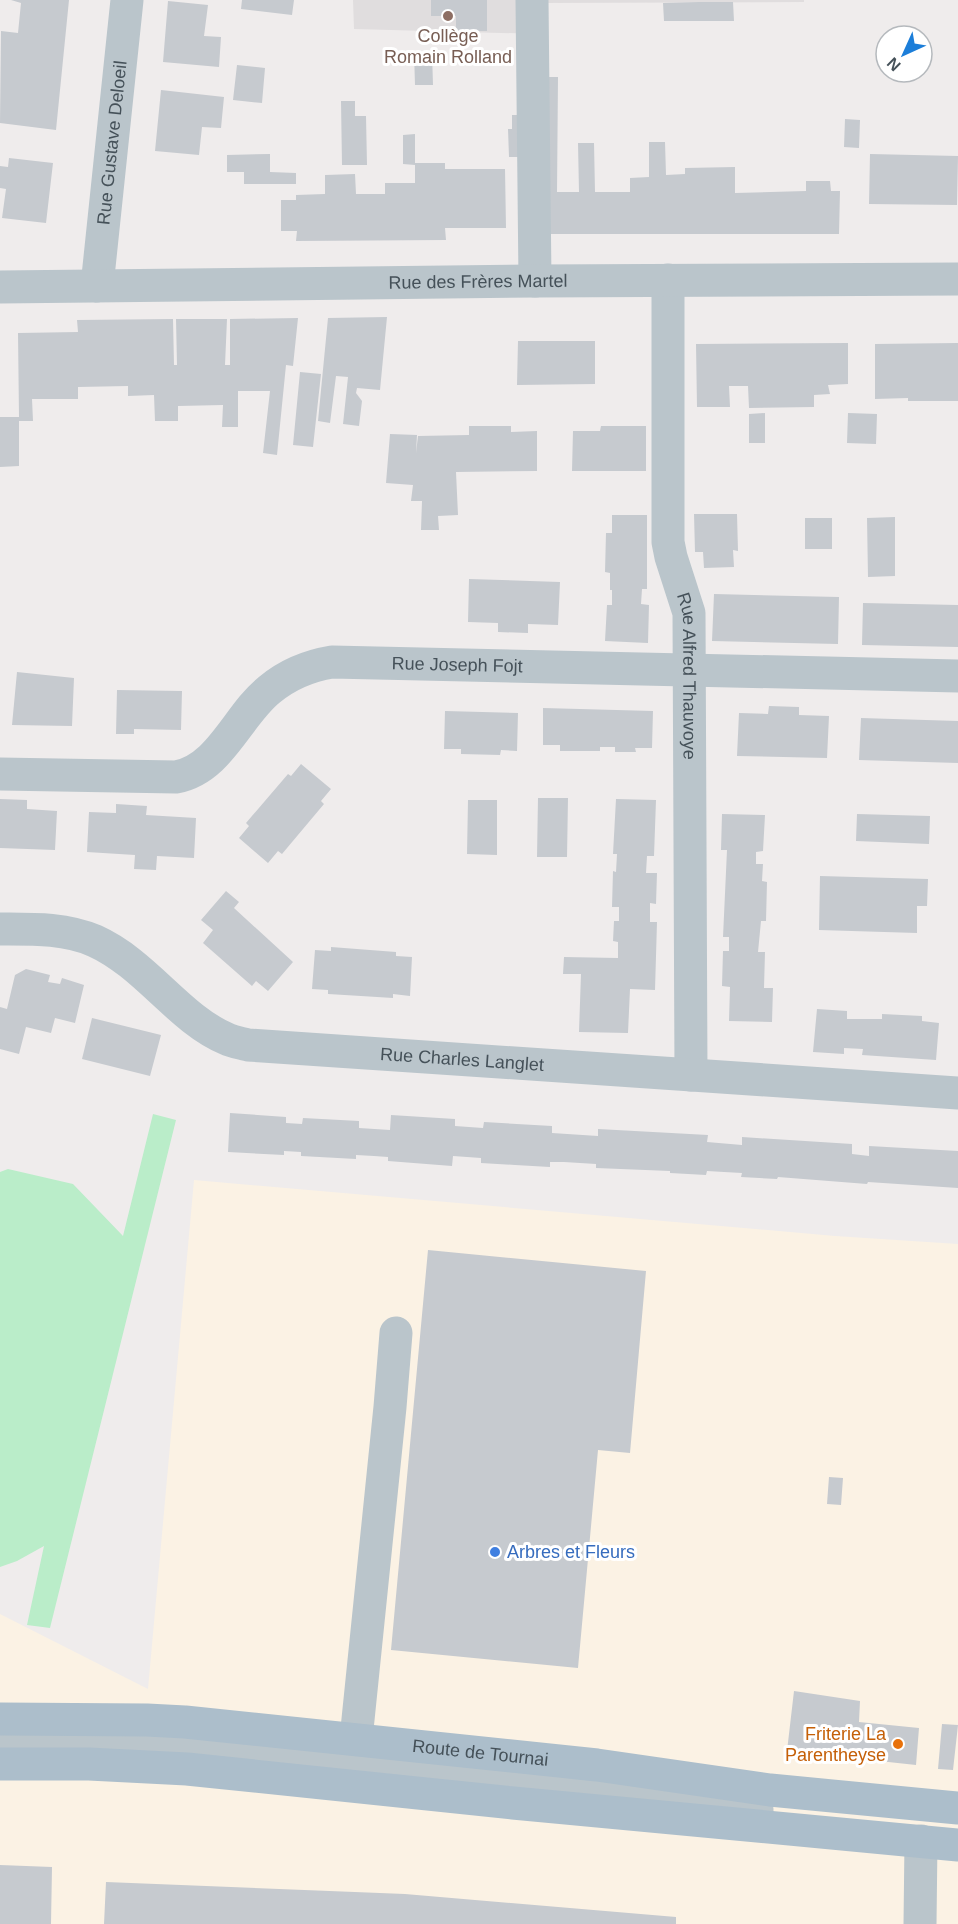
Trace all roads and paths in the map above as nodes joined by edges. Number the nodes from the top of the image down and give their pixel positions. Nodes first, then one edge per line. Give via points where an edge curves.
1 (126, 0) edge
2 (532, 0) edge
3 (958, 279) edge
4 (668, 280) junction
5 (536, 281) junction
6 (98, 286) junction
7 (0, 287) edge
8 (690, 671) junction
9 (958, 676) edge
10 (0, 774) edge
11 (0, 928) edge
12 (691, 1076) junction
13 (958, 1093) edge
14 (396, 1333) dead end
15 (0, 1719) edge
16 (356, 1740) junction
17 (0, 1746) edge
18 (0, 1764) edge
19 (958, 1808) edge
20 (958, 1829) edge
21 (921, 1841) junction
22 (958, 1845) edge
23 (920, 1924) edge

1 - 6 street, Rue Gustave Deloeil
2 - 5 street
3 - 4 street, Rue des Frères Martel
4 - 5 street, Rue des Frères Martel
4 - 8 street, Rue Alfred Thauvoye via 668,542 689,613
5 - 6 street, Rue des Frères Martel
6 - 7 street, Rue des Frères Martel
8 - 9 street, Rue Joseph Fojt
8 - 10 street, Rue Joseph Fojt via 315,664 267,691 207,762 189,775
8 - 12 street, Rue Alfred Thauvoye
11 - 12 street, Rue Charles Langlet via 41,929 93,940 139,969 207,1027 248,1046
12 - 13 street, Rue Charles Langlet
14 - 16 street
15 - 16 main road, Route de Tournai via 157,1720
16 - 19 main road, Route de Tournai via 597,1765 779,1791
17 - 20 street via 161,1749
18 - 21 main road via 187,1769
21 - 22 main road
21 - 23 street

